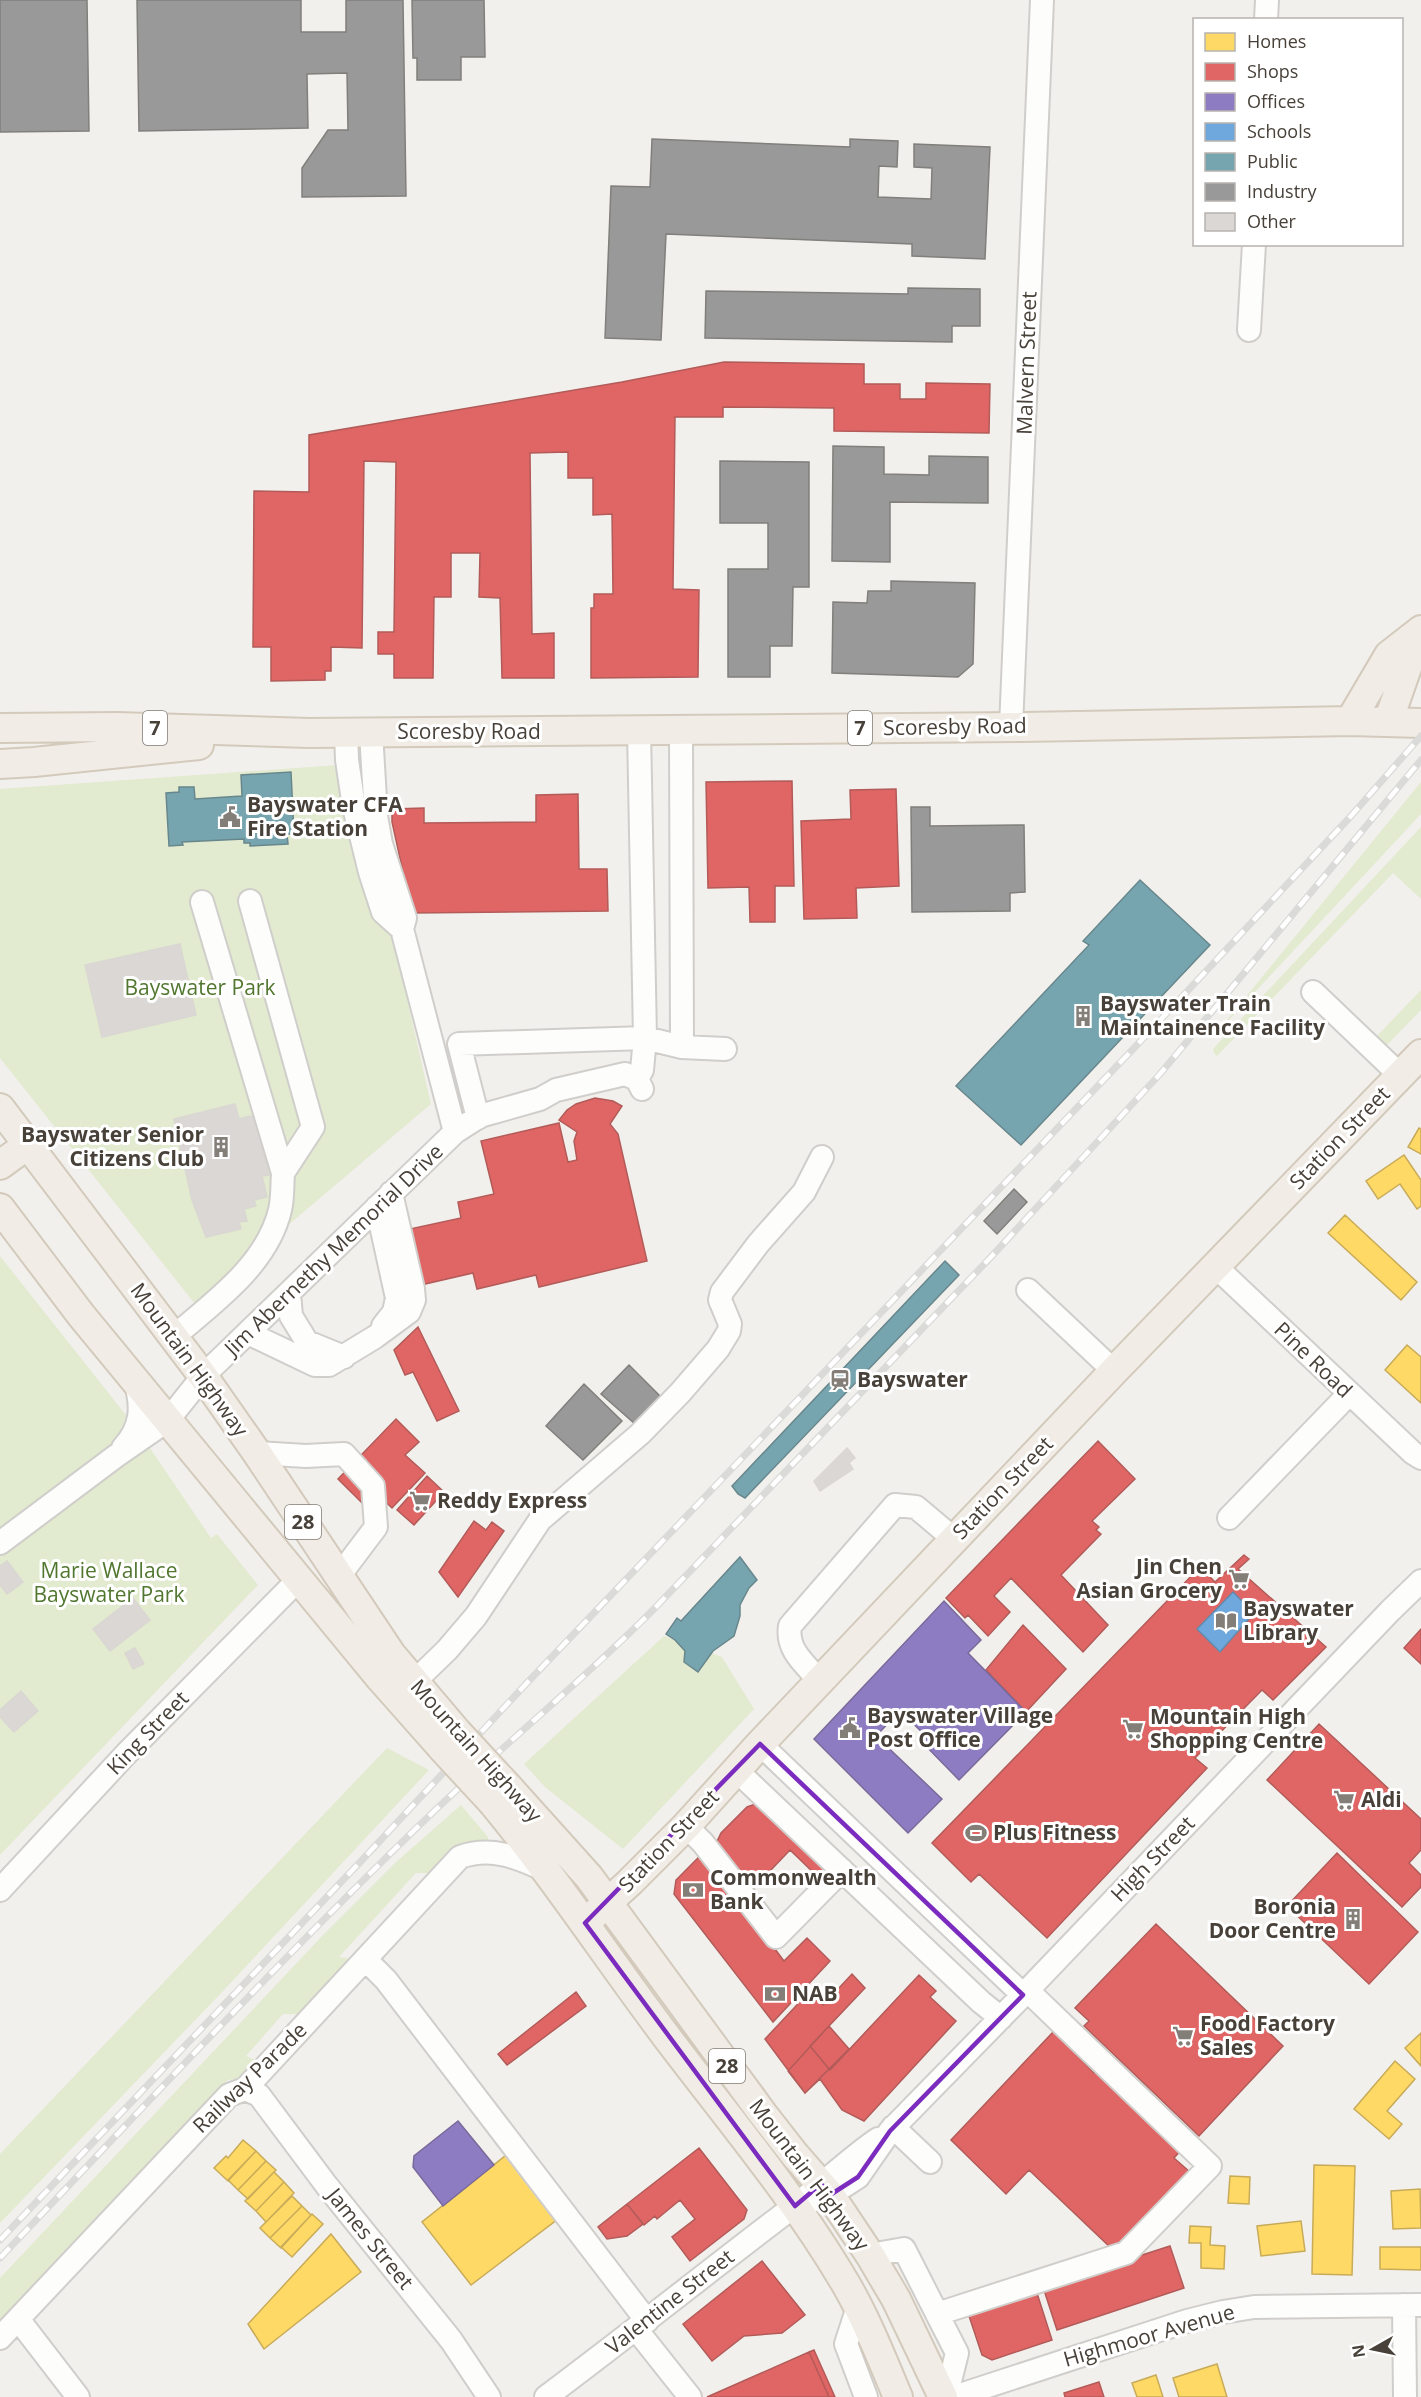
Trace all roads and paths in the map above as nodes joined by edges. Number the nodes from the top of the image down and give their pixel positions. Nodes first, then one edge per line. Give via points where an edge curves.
1 (1042, 0) edge
2 (1267, 0) edge
3 (1266, 18) edge
4 (1254, 246) edge
5 (1249, 330) dead end
6 (1421, 630) edge
7 (1421, 638) edge
8 (1350, 721) junction
9 (1388, 723) junction
10 (1419, 723) edge
11 (1011, 727) junction
12 (0, 728) edge
13 (639, 730) junction
14 (681, 730) junction
15 (358, 732) junction
16 (309, 733) junction
17 (0, 764) edge
18 (250, 901) dead end
19 (202, 902) dead end
20 (1313, 992) dead end
21 (645, 1038) junction
22 (682, 1047) junction
23 (725, 1049) dead end
24 (1421, 1054) edge
25 (1400, 1075) junction
26 (0, 1108) edge
27 (478, 1118) junction
28 (455, 1132) junction
29 (29, 1144) junction
30 (822, 1157) dead end
31 (0, 1165) edge
32 (283, 1173) junction
33 (384, 1200) junction
34 (0, 1208) edge
35 (1215, 1266) junction
36 (1028, 1290) dead end
37 (289, 1293) junction
38 (248, 1333) junction
39 (172, 1338) junction
40 (344, 1357) junction
41 (1114, 1371) junction
42 (203, 1376) junction
43 (135, 1380) junction
44 (1349, 1394) junction
45 (168, 1420) junction
46 (257, 1453) junction
47 (116, 1456) junction
48 (1418, 1460) edge
49 (1229, 1518) dead end
50 (954, 1539) junction
51 (0, 1543) edge
52 (339, 1576) junction
53 (300, 1579) junction
54 (1419, 1580) edge
55 (820, 1681) junction
56 (414, 1682) junction
57 (451, 1741) junction
58 (760, 1744) junction
59 (736, 1770) junction
60 (501, 1796) junction
61 (686, 1826) junction
62 (842, 1870) junction
63 (546, 1871) junction
64 (0, 1890) edge
65 (608, 1903) junction
66 (585, 1923) junction
67 (366, 1960) junction
68 (1025, 1993) junction
69 (1000, 2018) junction
70 (244, 2089) junction
71 (892, 2129) junction
72 (930, 2162) dead end
73 (825, 2189) junction
74 (795, 2206) junction
75 (870, 2255) junction
76 (1413, 2305) edge
77 (858, 2307) junction
78 (937, 2314) junction
79 (18, 2319) junction
80 (642, 2325) junction
81 (0, 2338) edge
82 (78, 2397) edge
83 (489, 2397) edge
84 (546, 2397) edge
85 (690, 2397) edge
86 (866, 2397) edge
87 (897, 2397) edge
88 (944, 2397) edge
89 (954, 2397) edge
90 (1405, 2397) edge

1 - 11 street, Malvern Street
2 - 3 street
4 - 5 street
6 - 8 main road via 1389,654
7 - 9 main road
8 - 9 main road, Scoresby Road / 7
8 - 11 main road, Scoresby Road / 7
9 - 10 main road, Scoresby Road / 7
11 - 14 main road, Scoresby Road / 7
12 - 16 main road, Scoresby Road / 7
13 - 14 main road, Scoresby Road / 7
13 - 15 main road, Scoresby Road / 7
13 - 21 street
14 - 22 street
15 - 16 main road, Scoresby Road / 7
15 - 28 street via 381,844 405,918 402,929
16 - 17 main road, Scoresby Road / 7
18 - 32 street via 313,1127
19 - 32 street
20 - 25 street
21 - 22 street
21 - 27 street, Jim Abernethy Memorial Drive via 639,1084 625,1074 556,1090 540,1099
21 - 27 street via 459,1044
22 - 23 street
24 - 25 main road, Station Street
25 - 35 main road, Station Street
26 - 29 main road, Mountain Highway / 28
27 - 28 street, Jim Abernethy Memorial Drive
28 - 33 street, Jim Abernethy Memorial Drive
29 - 31 main road
29 - 39 main road, Mountain Highway / 28
30 - 56 street via 804,1192 722,1292 720,1300 730,1324 718,1349 647,1426 540,1520 476,1616
32 - 39 street via 280,1209 258,1257
33 - 37 street, Jim Abernethy Memorial Drive
33 - 40 street via 397,1298 394,1312 375,1337
34 - 43 main road, Mountain Highway / 28
35 - 41 main road, Station Street
35 - 44 street, Pine Road
36 - 41 street
37 - 38 street, Jim Abernethy Memorial Drive
37 - 40 street via 291,1316 307,1342
38 - 40 street via 315,1365 329,1365
38 - 42 street, Jim Abernethy Memorial Drive
39 - 42 main road, Mountain Highway / 28
41 - 50 main road, Station Street
42 - 45 street, Jim Abernethy Memorial Drive
42 - 46 main road, Mountain Highway / 28
42 - 53 main road via 313,1565
43 - 45 main road, Mountain Highway / 28
43 - 47 street via 140,1403 138,1425
44 - 48 street, Pine Road
44 - 49 street
45 - 47 street, Jim Abernethy Memorial Drive
45 - 53 main road, Mountain Highway / 28
46 - 52 main road, Mountain Highway / 28
46 - 52 street via 344,1455 373,1486 376,1527
47 - 51 street, Jim Abernethy Memorial Drive
50 - 55 main road, Station Street
50 - 55 street via 916,1507 895,1505 790,1626 792,1650
52 - 56 main road, Mountain Highway / 28
53 - 57 main road, Mountain Highway / 28 via 381,1679
53 - 64 street, King Street via 126,1754
54 - 68 street, High Street
55 - 58 main road, Station Street
56 - 57 main road, Mountain Highway / 28
57 - 60 main road, Mountain Highway / 28, bridge
58 - 59 main road, Station Street
58 - 68 street
59 - 61 main road, Station Street
59 - 62 street
60 - 63 main road, Mountain Highway / 28
60 - 65 main road, Mountain Highway / 28 via 589,1877
61 - 62 street via 776,1937
61 - 65 main road, Station Street
62 - 69 street
63 - 66 main road, Mountain Highway / 28
63 - 67 street, Railway Parade via 503,1853 460,1857
65 - 66 main road, Station Street
65 - 73 main road, Mountain Highway / 28 via 763,2114
66 - 74 main road, Mountain Highway / 28
67 - 70 street, Railway Parade
67 - 80 street via 386,1980
68 - 69 street, High Street
68 - 78 street via 1210,2166 1126,2253
69 - 71 street, High Street
70 - 79 street, Railway Parade via 229,2095
70 - 83 street, James Street via 259,2095 451,2340
71 - 72 street
71 - 73 street, High Street via 840,2166
73 - 74 street, High Street
73 - 75 main road, Mountain Highway / 28
74 - 77 main road, Mountain Highway / 28
74 - 80 street, Valentine Street
75 - 78 street via 904,2250
75 - 88 main road, Mountain Highway / 28
76 - 89 street, Highmoor Avenue via 1254,2307 1223,2312
76 - 90 street
77 - 86 street via 846,2344
77 - 87 main road, Mountain Highway / 28
78 - 88 street via 957,2353
79 - 81 street, Railway Parade
79 - 82 street
80 - 84 street, Valentine Street
80 - 85 street

